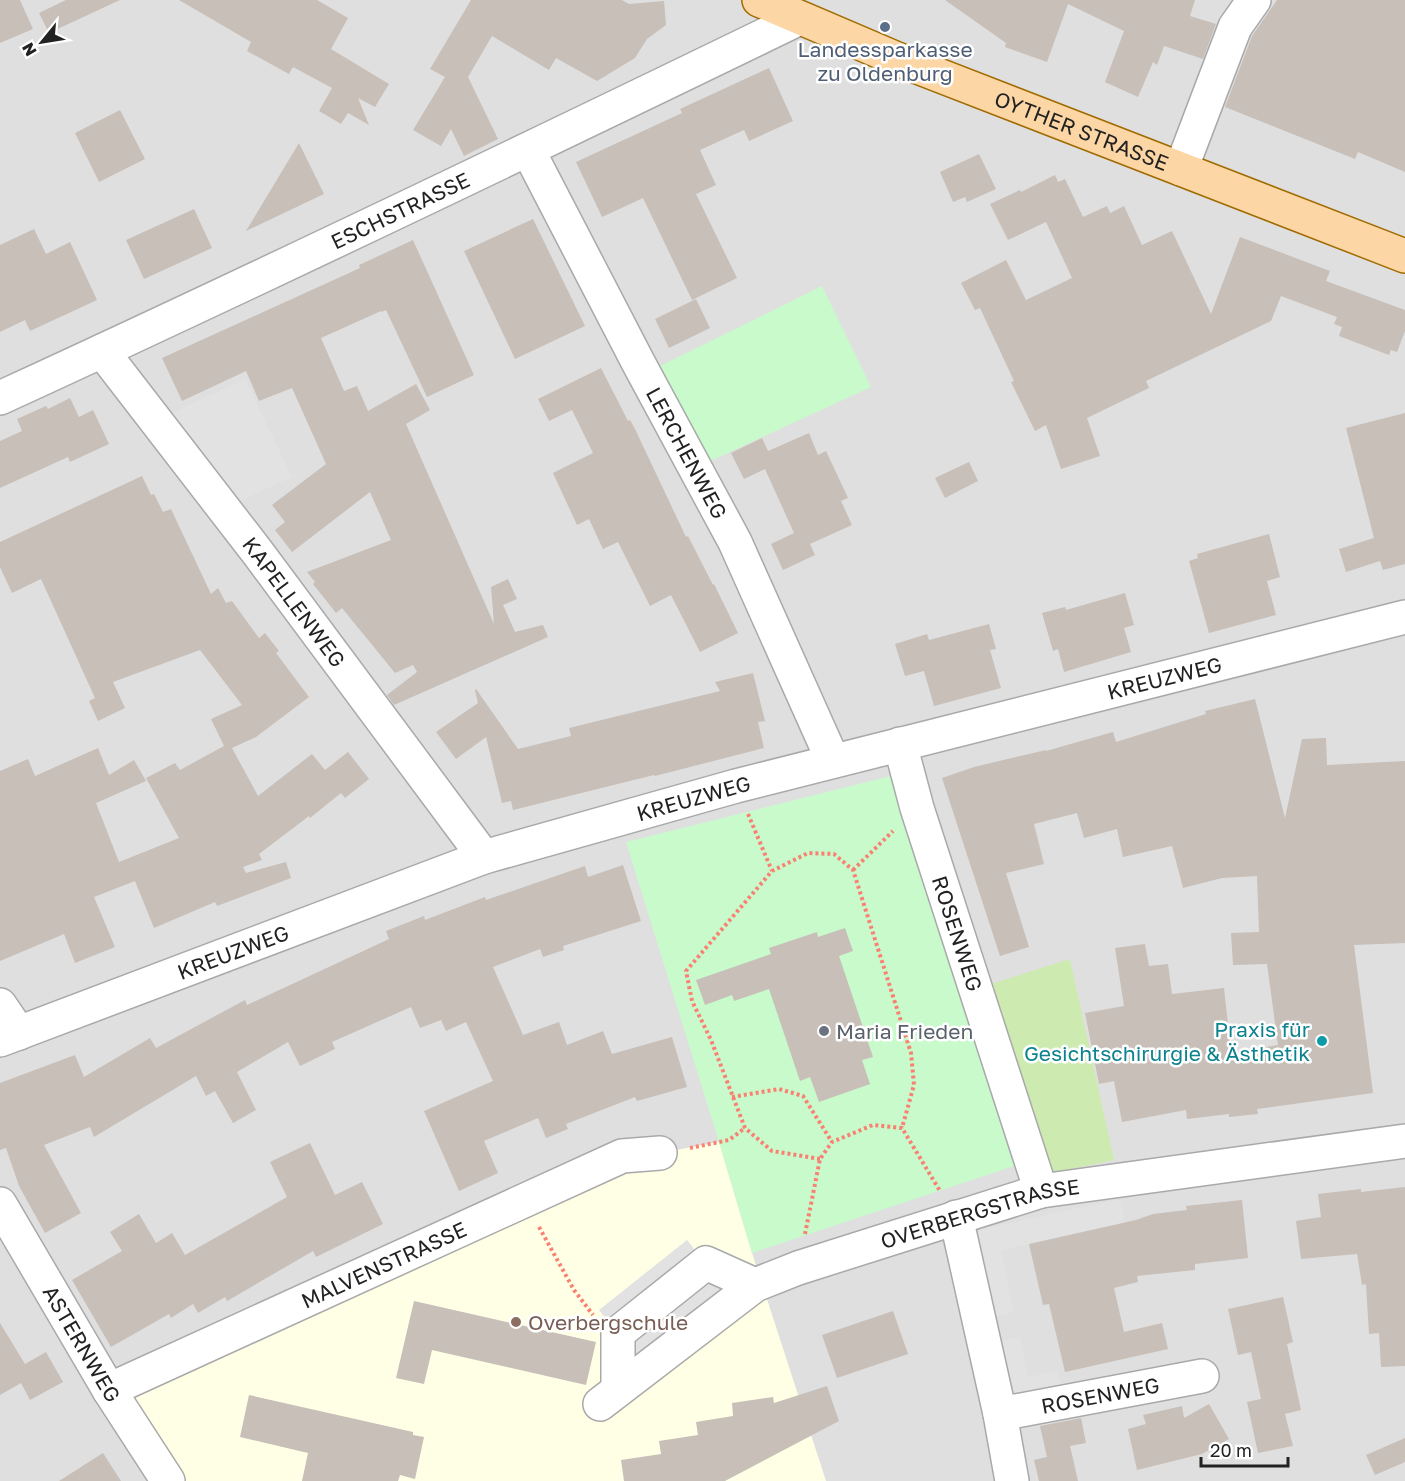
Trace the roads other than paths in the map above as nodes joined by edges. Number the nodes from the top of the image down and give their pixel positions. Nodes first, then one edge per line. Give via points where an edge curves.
1 (759, 0) edge
2 (1254, 0) edge
3 (800, 18) junction
4 (528, 150) junction
5 (1181, 169) junction
6 (1405, 256) edge
7 (102, 351) junction
8 (0, 398) edge
9 (1405, 617) edge
10 (900, 744) junction
11 (832, 761) junction
12 (484, 857) junction
13 (0, 1005) edge
14 (10, 1037) edge
15 (1405, 1141) edge
16 (660, 1154) road end
17 (1041, 1191) junction
18 (0, 1204) edge
19 (957, 1217) junction
20 (755, 1285) junction
21 (1202, 1376) dead end
22 (109, 1390) junction
23 (1000, 1414) junction
24 (168, 1481) edge
25 (1012, 1481) edge

1 - 3 main road, OYTHER STRASSE
2 - 5 street via 1235,27
3 - 4 street, ESCHSTRASSE
3 - 5 main road, OYTHER STRASSE
4 - 7 street, ESCHSTRASSE
4 - 11 street, LERCHENWEG via 735,542
5 - 6 main road, OYTHER STRASSE
7 - 8 street, ESCHSTRASSE
7 - 12 street, KAPELLENWEG
9 - 10 street, KREUZWEG
10 - 11 street, KREUZWEG
10 - 17 street, ROSENWEG
11 - 12 street, KREUZWEG
12 - 14 street, KREUZWEG
13 - 14 street
15 - 17 street, OVERBERGSTRASSE
16 - 22 street, MALVENSTRASSE via 622,1156
17 - 19 street, OVERBERGSTRASSE
18 - 22 street, ASTERNWEG
19 - 20 street, OVERBERGSTRASSE
19 - 23 street
20 - 20 street, OVERBERGSTRASSE via 609,1397 618,1333 706,1263
21 - 23 street, ROSENWEG
22 - 24 street, ASTERNWEG
23 - 25 street

